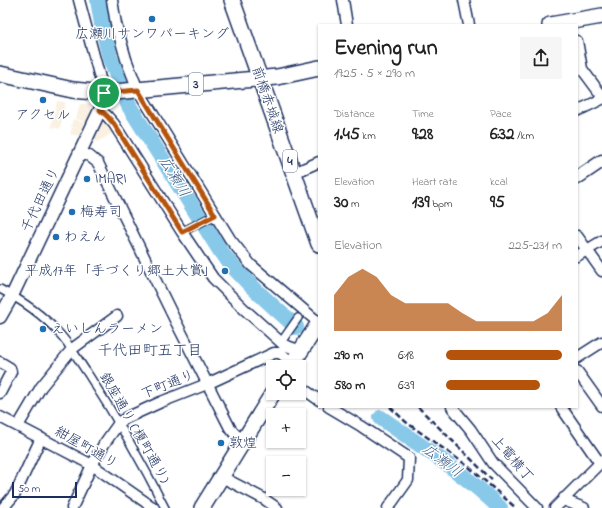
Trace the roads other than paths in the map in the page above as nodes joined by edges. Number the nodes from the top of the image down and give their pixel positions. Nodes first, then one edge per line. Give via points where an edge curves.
1 (79, 0) edge
2 (112, 0) edge
3 (232, 0) edge
4 (343, 0) edge
5 (464, 0) edge
6 (602, 16) edge
7 (573, 23) edge
8 (347, 24) edge
9 (469, 24) edge
10 (562, 24) edge
11 (578, 47) edge
12 (318, 68) edge
13 (0, 74) edge
14 (260, 78) junction
15 (136, 90) junction
16 (110, 92) junction
17 (602, 97) edge
18 (100, 110) junction
19 (578, 110) edge
20 (80, 155) junction
21 (602, 161) edge
22 (318, 162) edge
23 (294, 172) junction
24 (578, 177) edge
25 (215, 215) junction
26 (186, 230) junction
27 (578, 237) edge
28 (318, 241) edge
29 (602, 241) edge
30 (587, 250) junction
31 (578, 255) edge
32 (602, 271) edge
33 (0, 289) edge
34 (12, 296) junction
35 (117, 316) dead end
36 (0, 318) edge
37 (296, 320) dead end
38 (318, 322) edge
39 (318, 324) edge
40 (283, 341) junction
41 (602, 342) edge
42 (72, 349) junction
43 (578, 357) edge
44 (294, 360) edge
45 (0, 362) edge
46 (578, 371) edge
47 (207, 384) junction
48 (306, 391) edge
49 (0, 393) edge
50 (318, 399) edge
51 (269, 400) edge
52 (602, 406) edge
53 (331, 408) edge
54 (453, 408) edge
55 (562, 408) edge
56 (0, 417) edge
57 (118, 423) junction
58 (18, 426) junction
59 (41, 438) junction
60 (243, 441) junction
61 (602, 462) edge
62 (92, 465) junction
63 (222, 477) junction
64 (564, 498) junction
65 (3, 508) edge
66 (72, 508) edge
67 (154, 508) edge
68 (165, 508) edge
69 (202, 508) edge
70 (277, 508) edge
71 (388, 508) edge
72 (537, 508) edge
73 (555, 508) edge
74 (584, 508) edge

1 - 16 street
2 - 15 street via 116,24
3 - 14 main road, 前橋赤城線 / 4
4 - 8 street
5 - 9 street
6 - 7 main road
7 - 10 main road
11 - 17 street via 582,69
12 - 14 main road, 3
13 - 16 main road, 3 via 73,90
14 - 15 main road, 3
14 - 23 main road, 前橋赤城線 / 4
15 - 16 main road, 3
15 - 25 street
16 - 18 street, 千代田通り
17 - 19 street
18 - 20 street, 千代田通り
18 - 26 street via 114,124
20 - 34 street, 千代田通り
20 - 47 street via 88,156 98,163
21 - 24 street
22 - 23 street
23 - 28 main road, 前橋赤城線 / 4
25 - 26 street
25 - 38 street via 250,265
26 - 40 street via 213,278 244,310
27 - 30 street
29 - 30 street
30 - 31 street
30 - 32 street
33 - 34 street, 銀座通り (榎町通り)
34 - 36 street, 千代田通り
34 - 42 street, 銀座通り (榎町通り) via 41,316 59,332
35 - 42 street
37 - 40 street
39 - 44 main road
40 - 44 street
40 - 44 street
40 - 47 street, 下町通り
41 - 43 street
42 - 57 street, 銀座通り (榎町通り)
42 - 58 street via 41,387
45 - 49 street via 10,368 11,372
46 - 52 street
47 - 57 street, 下町通り
47 - 60 street via 230,428
48 - 50 street
51 - 60 main road
53 - 71 street via 409,458 408,480
54 - 72 street, 上電横丁 via 493,463
55 - 61 street via 597,459
56 - 58 street, 紺屋町通り
57 - 62 street
57 - 68 street, 銀座通り (榎町通り) via 142,462
58 - 59 street, 紺屋町通り
59 - 62 street, 紺屋町通り
59 - 65 street via 15,494
60 - 63 main road
61 - 64 street
62 - 66 street
62 - 67 street, 紺屋町通り
63 - 69 main road
63 - 70 street
64 - 73 street
64 - 74 street

